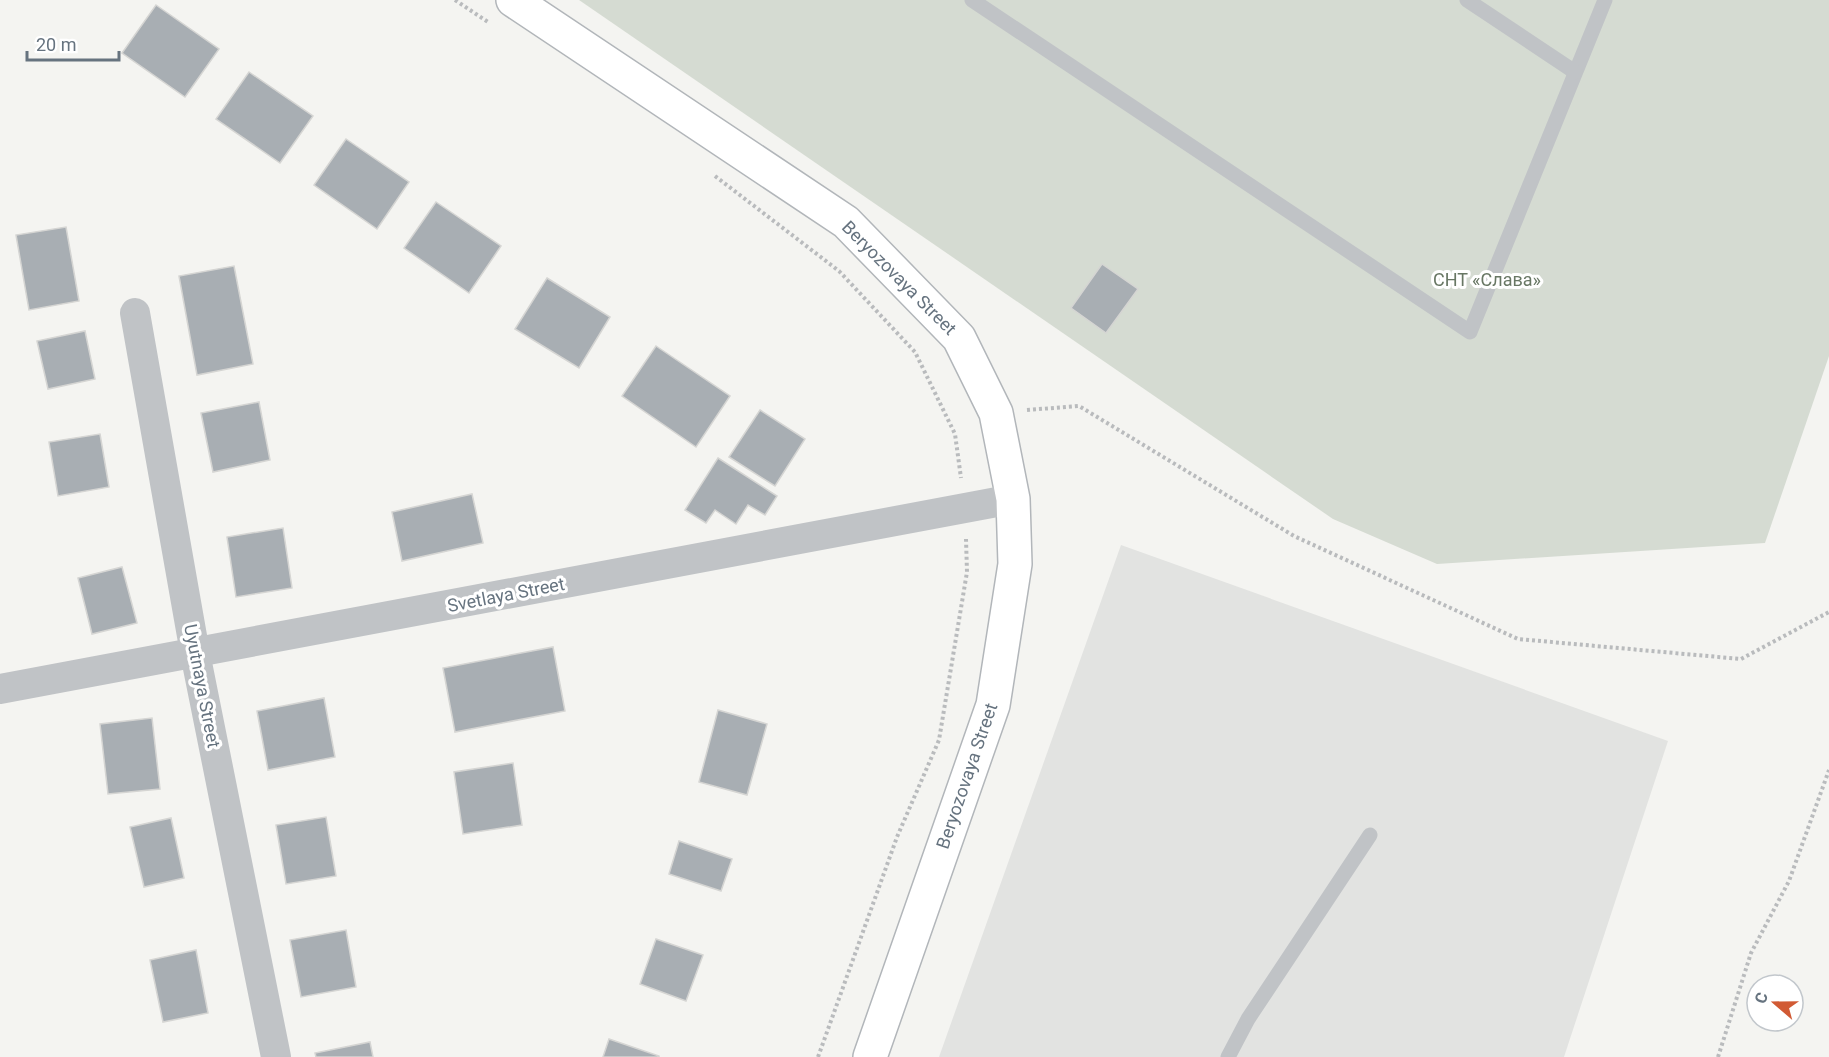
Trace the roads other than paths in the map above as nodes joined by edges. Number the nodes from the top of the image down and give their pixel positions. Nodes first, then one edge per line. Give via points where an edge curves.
1 (513, 0) edge
2 (972, 0) edge
3 (1467, 0) edge
4 (1605, 0) edge
5 (1575, 72) junction
6 (135, 313) dead end
7 (1013, 499) junction
8 (195, 653) junction
9 (0, 689) edge
10 (1370, 835) dead end
11 (276, 1057) edge
12 (870, 1057) edge
13 (1228, 1057) edge

1 - 7 main road, Beryozovaya Street via 846,222 959,338 996,413
2 - 5 lane via 1470,332
3 - 5 lane
4 - 5 lane
6 - 8 street, Uyutnaya Street
7 - 8 street, Svetlaya Street
7 - 12 main road, Beryozovaya Street via 1015,564 993,705
8 - 9 street, Svetlaya Street
8 - 11 street, Uyutnaya Street
10 - 13 lane via 1248,1019

